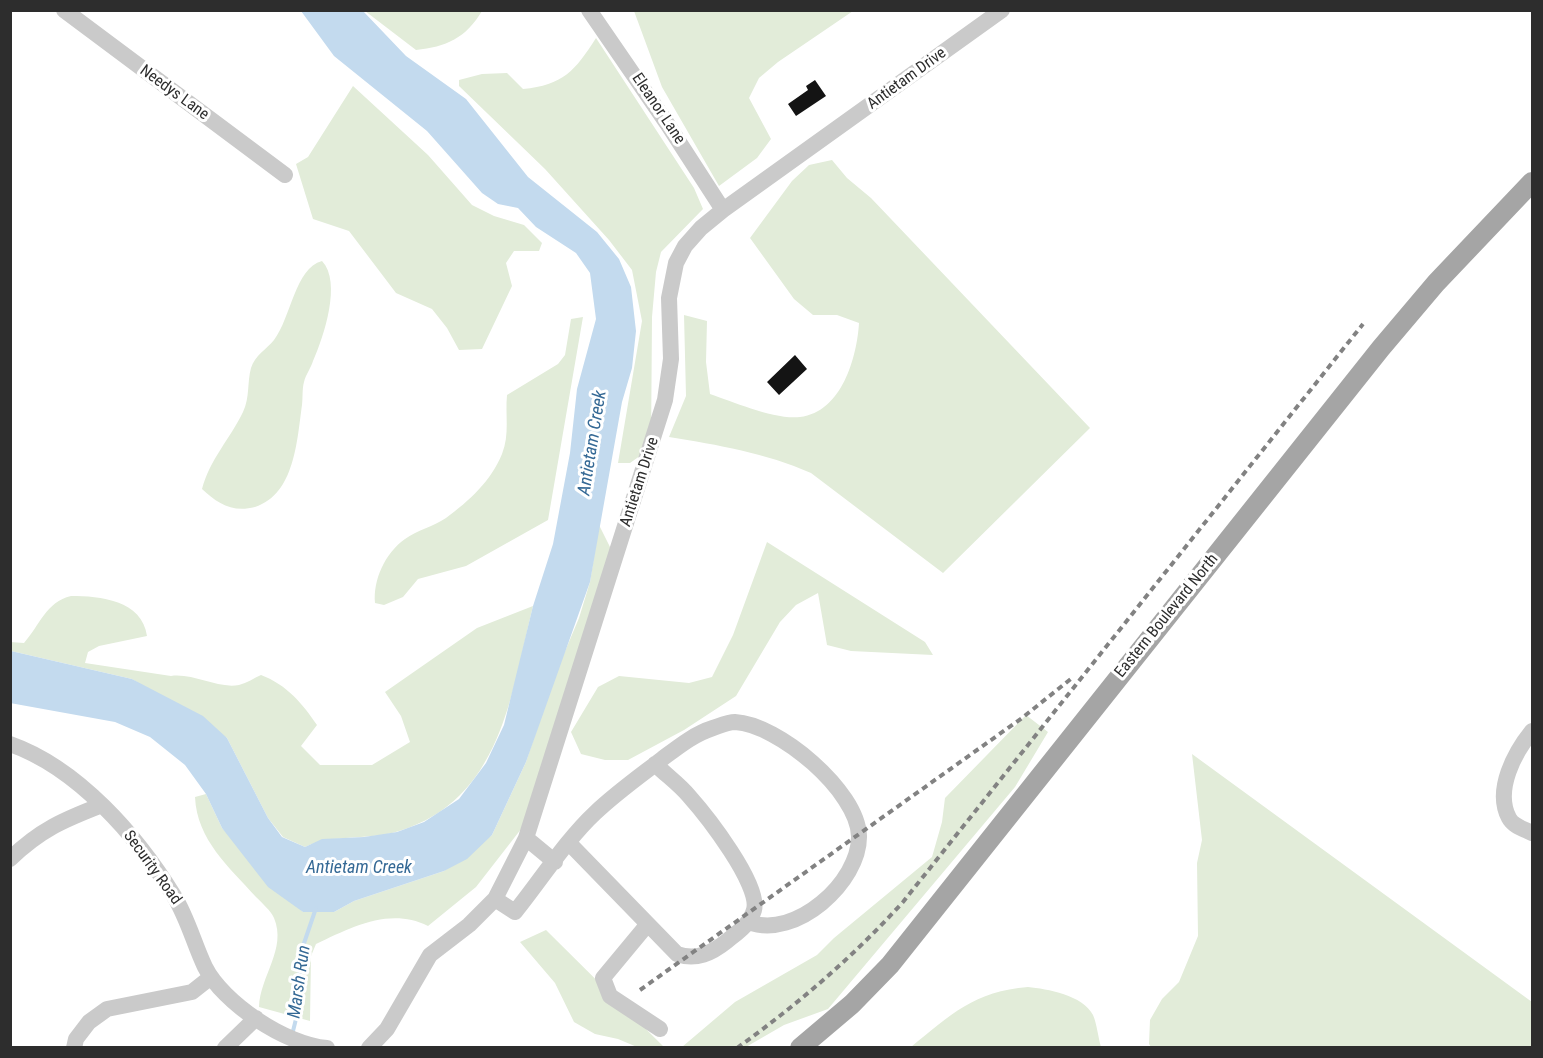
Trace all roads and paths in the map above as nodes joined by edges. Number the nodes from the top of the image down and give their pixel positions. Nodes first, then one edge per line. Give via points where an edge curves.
1 (64, 10) edge
2 (589, 10) edge
3 (1002, 10) edge
4 (285, 175) dead end
5 (1533, 182) edge
6 (723, 210) junction
7 (1533, 731) edge
8 (10, 744) edge
9 (655, 764) junction
10 (102, 805) junction
11 (1533, 833) edge
12 (526, 838) junction
13 (569, 843) junction
14 (10, 859) edge
15 (555, 862) junction
16 (495, 898) junction
17 (748, 922) junction
18 (647, 925) junction
19 (211, 977) junction
20 (256, 1018) junction
21 (660, 1029) dead end
22 (74, 1047) edge
23 (225, 1047) edge
24 (327, 1047) edge
25 (369, 1047) edge
26 (800, 1047) edge

1 - 4 street, Needys Lane
2 - 6 street, Eleanor Lane
3 - 6 street, Antietam Drive
5 - 26 main road, Eastern Boulevard North via 1436,283 1381,348 890,965 852,1004
6 - 12 street, Antietam Drive via 685,246 676,263 669,298 671,359 665,400
7 - 11 street via 1514,761 1504,792 1509,819
8 - 10 street, Security Road via 51,762
9 - 13 street via 595,813
9 - 17 street via 688,795 744,874 754,894 755,908
9 - 17 street via 688,739 734,722 755,727 795,747 816,764 852,810 860,834 858,849 825,900 787,925 771,927
10 - 14 street via 55,823
10 - 19 street, Security Road via 173,894
12 - 15 street
12 - 16 street, Antietam Drive
13 - 15 street
13 - 18 street
15 - 16 street via 515,912
16 - 25 street, Antietam Drive via 430,955 387,1029
17 - 18 street via 722,945 696,958 677,954
18 - 21 street via 603,978 610,996
19 - 20 street, Security Road via 230,1000
19 - 22 street via 192,992 107,1009 89,1022
20 - 23 street
20 - 24 street, Security Road via 303,1043

